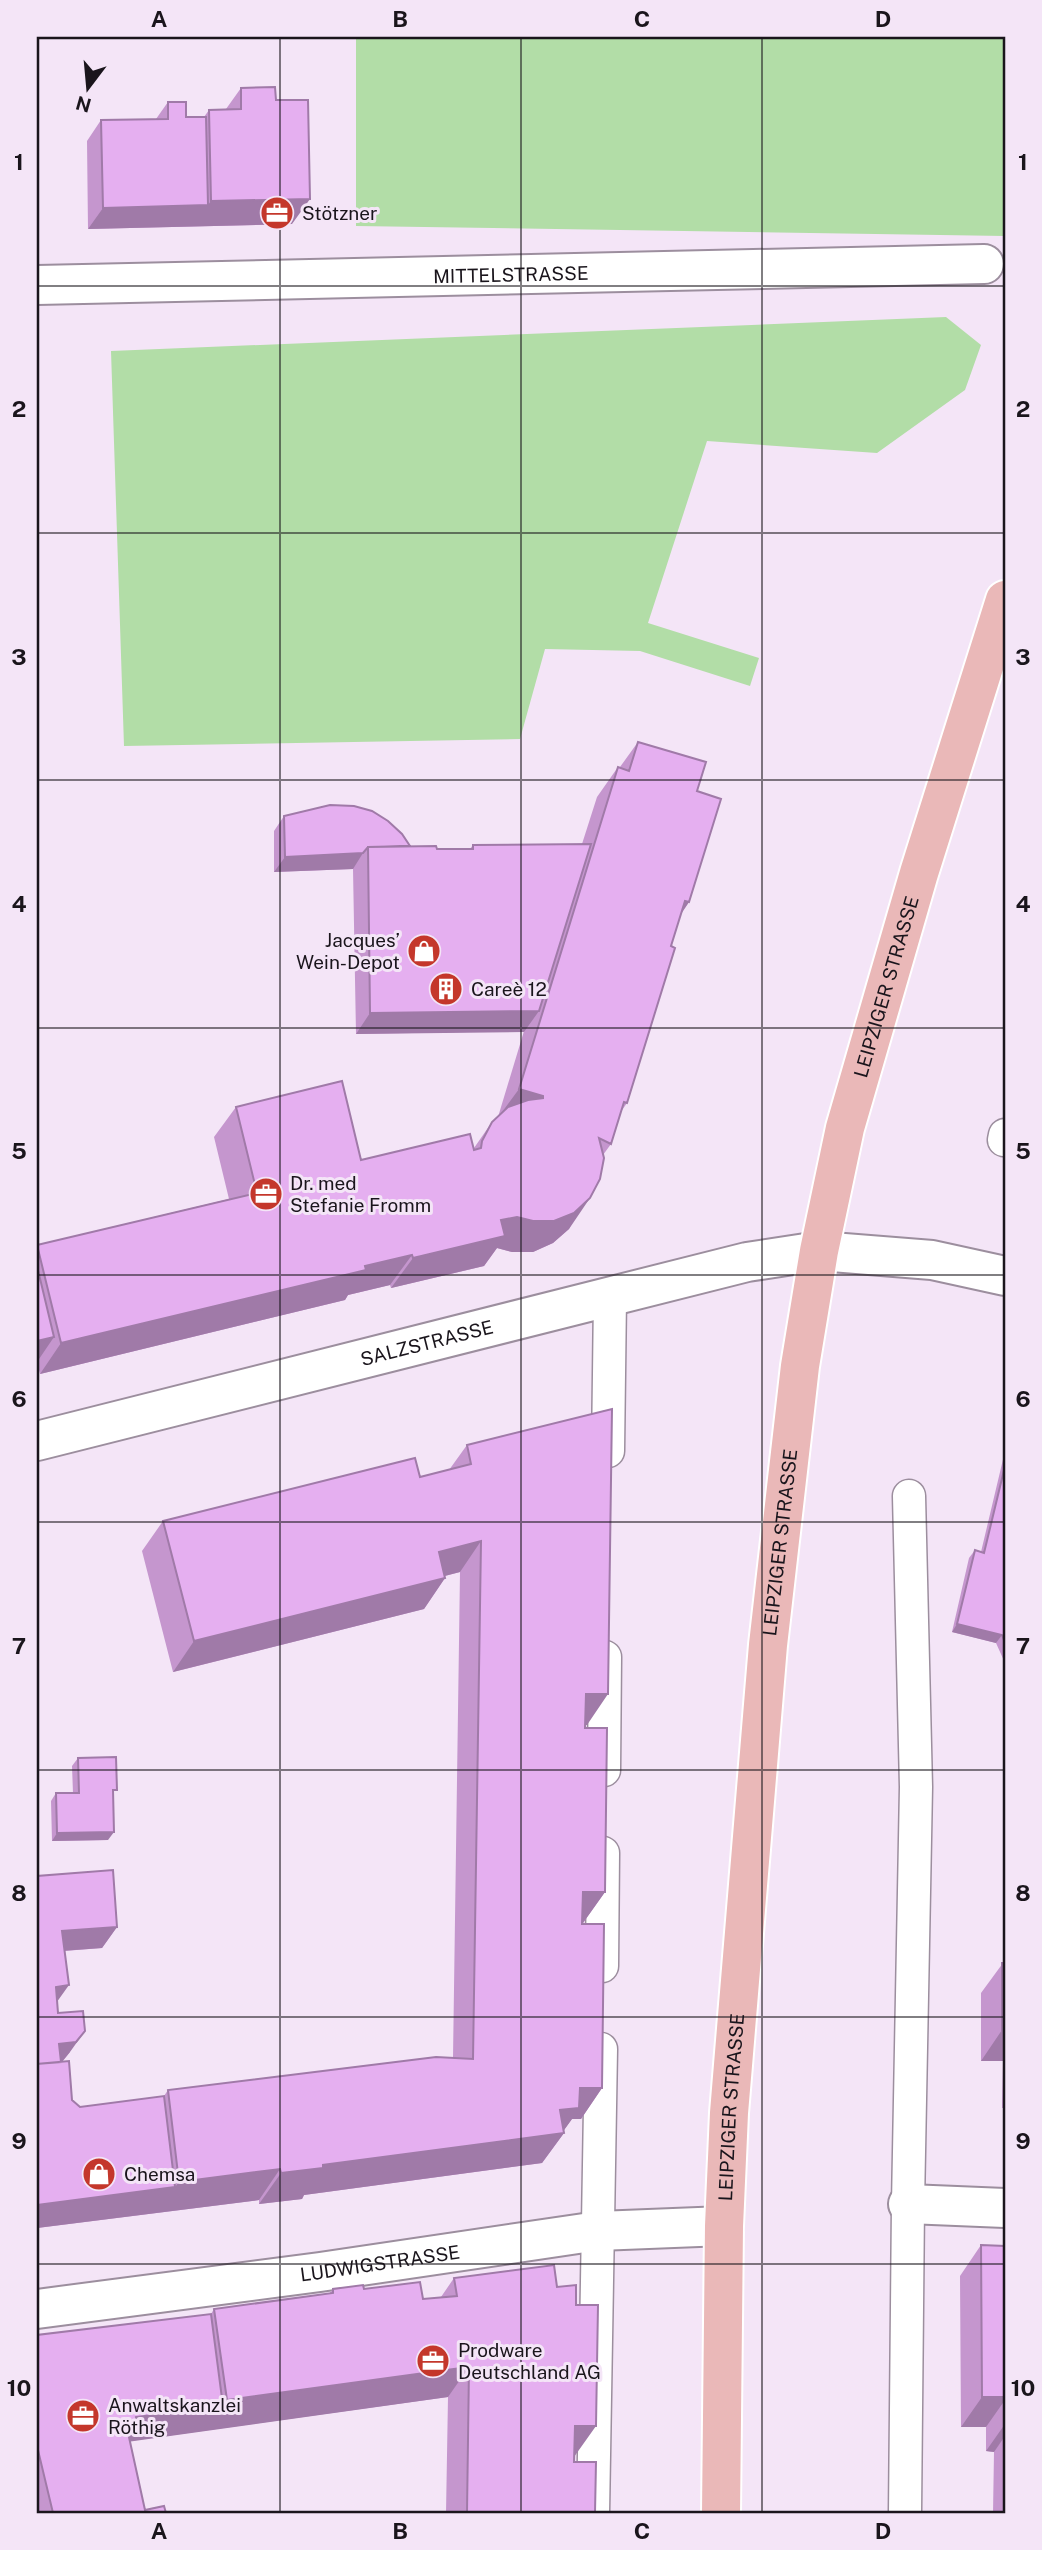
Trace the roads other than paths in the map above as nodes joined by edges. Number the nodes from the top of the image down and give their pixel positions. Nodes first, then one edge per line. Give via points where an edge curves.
1 (984, 264) dead end
2 (37, 285) edge
3 (1005, 600) edge
4 (819, 1251) junction
5 (1005, 1276) edge
6 (610, 1297) junction
7 (37, 1441) edge
8 (608, 1474) edge
9 (909, 1496) dead end
10 (605, 1624) edge
11 (908, 2204) junction
12 (1005, 2208) edge
13 (724, 2226) junction
14 (598, 2231) junction
15 (37, 2309) edge
16 (593, 2513) edge
17 (721, 2513) edge
18 (905, 2513) edge

1 - 2 street, MITTELSTRASSE
3 - 4 main road, LEIPZIGER STRASSE via 878,1010 838,1154
4 - 5 street, SALZSTRASSE via 932,1260
4 - 6 street, SALZSTRASSE via 747,1262
4 - 13 main road, LEIPZIGER STRASSE via 797,1386 768,1645 729,2113
6 - 7 street, SALZSTRASSE
6 - 8 lane
9 - 11 lane via 916,1787
10 - 14 lane
11 - 12 street
11 - 18 lane
13 - 14 street, LUDWIGSTRASSE
13 - 17 main road, LEIPZIGER STRASSE
14 - 15 street, LUDWIGSTRASSE
14 - 16 lane

